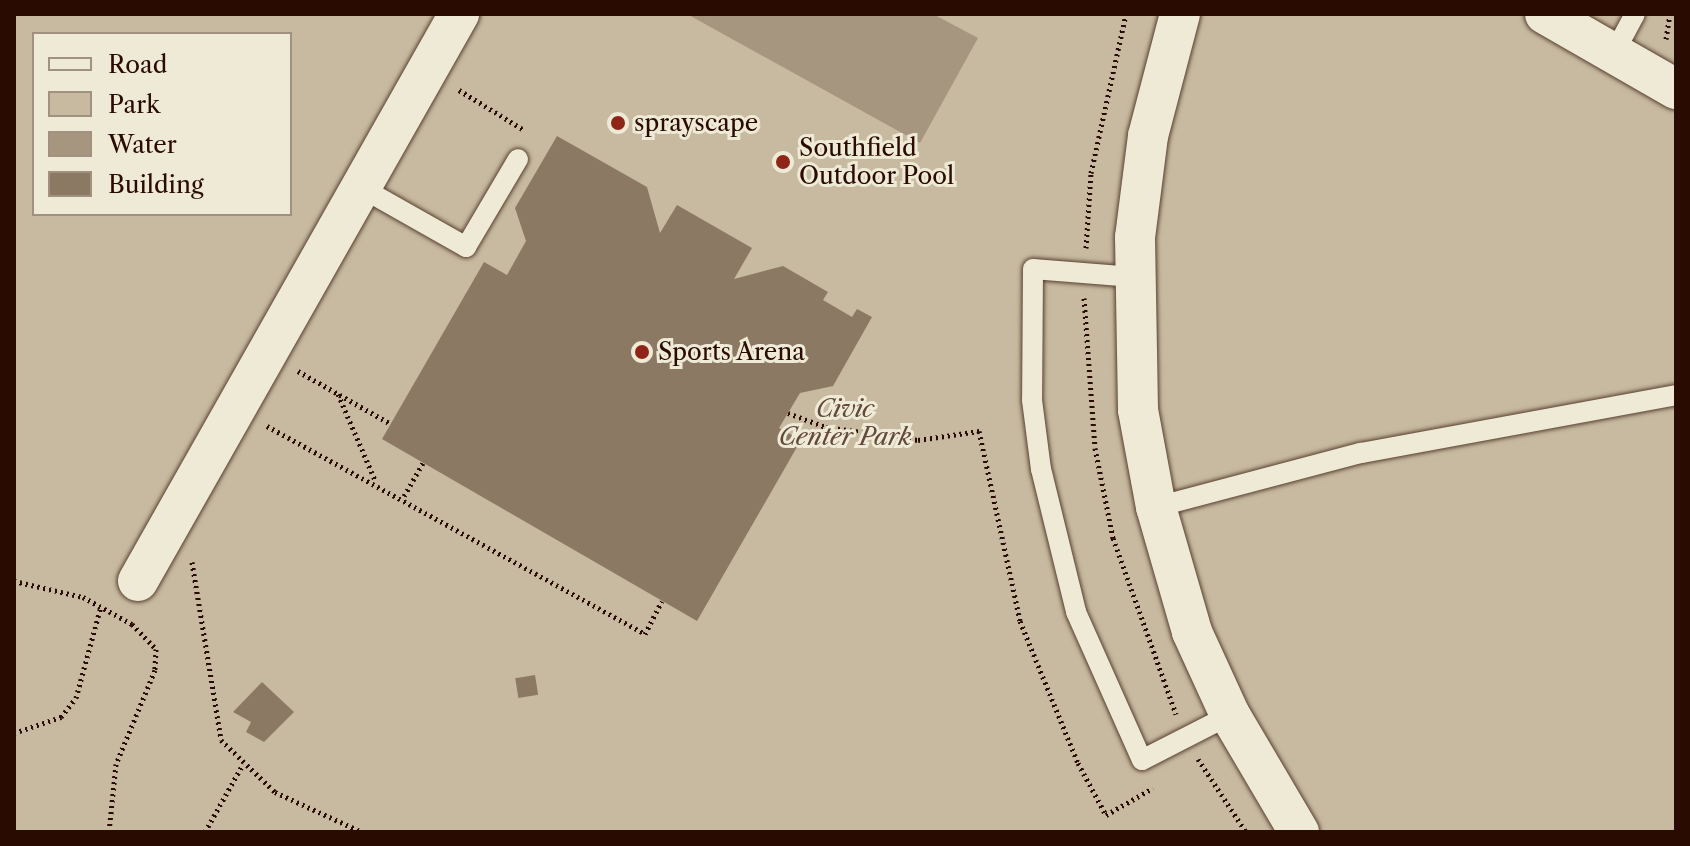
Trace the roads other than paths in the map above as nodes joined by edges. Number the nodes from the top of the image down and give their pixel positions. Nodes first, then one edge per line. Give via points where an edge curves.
1 (459, 14) edge
2 (1180, 14) edge
3 (1545, 14) edge
4 (1635, 14) edge
5 (1614, 53) junction
6 (1676, 89) edge
7 (518, 159) dead end
8 (360, 187) junction
9 (1133, 277) junction
10 (1676, 395) edge
11 (1156, 507) junction
12 (138, 581) road end
13 (1230, 715) junction
14 (1299, 832) edge

1 - 8 street
2 - 9 street via 1148,136
3 - 5 street
4 - 5 lane
5 - 6 street
7 - 8 lane via 466,247
8 - 12 street
9 - 11 street via 1138,410
9 - 13 lane via 1033,269 1032,400 1041,469 1076,612 1142,760
10 - 11 lane via 1361,453
11 - 13 street via 1192,632
13 - 14 street

